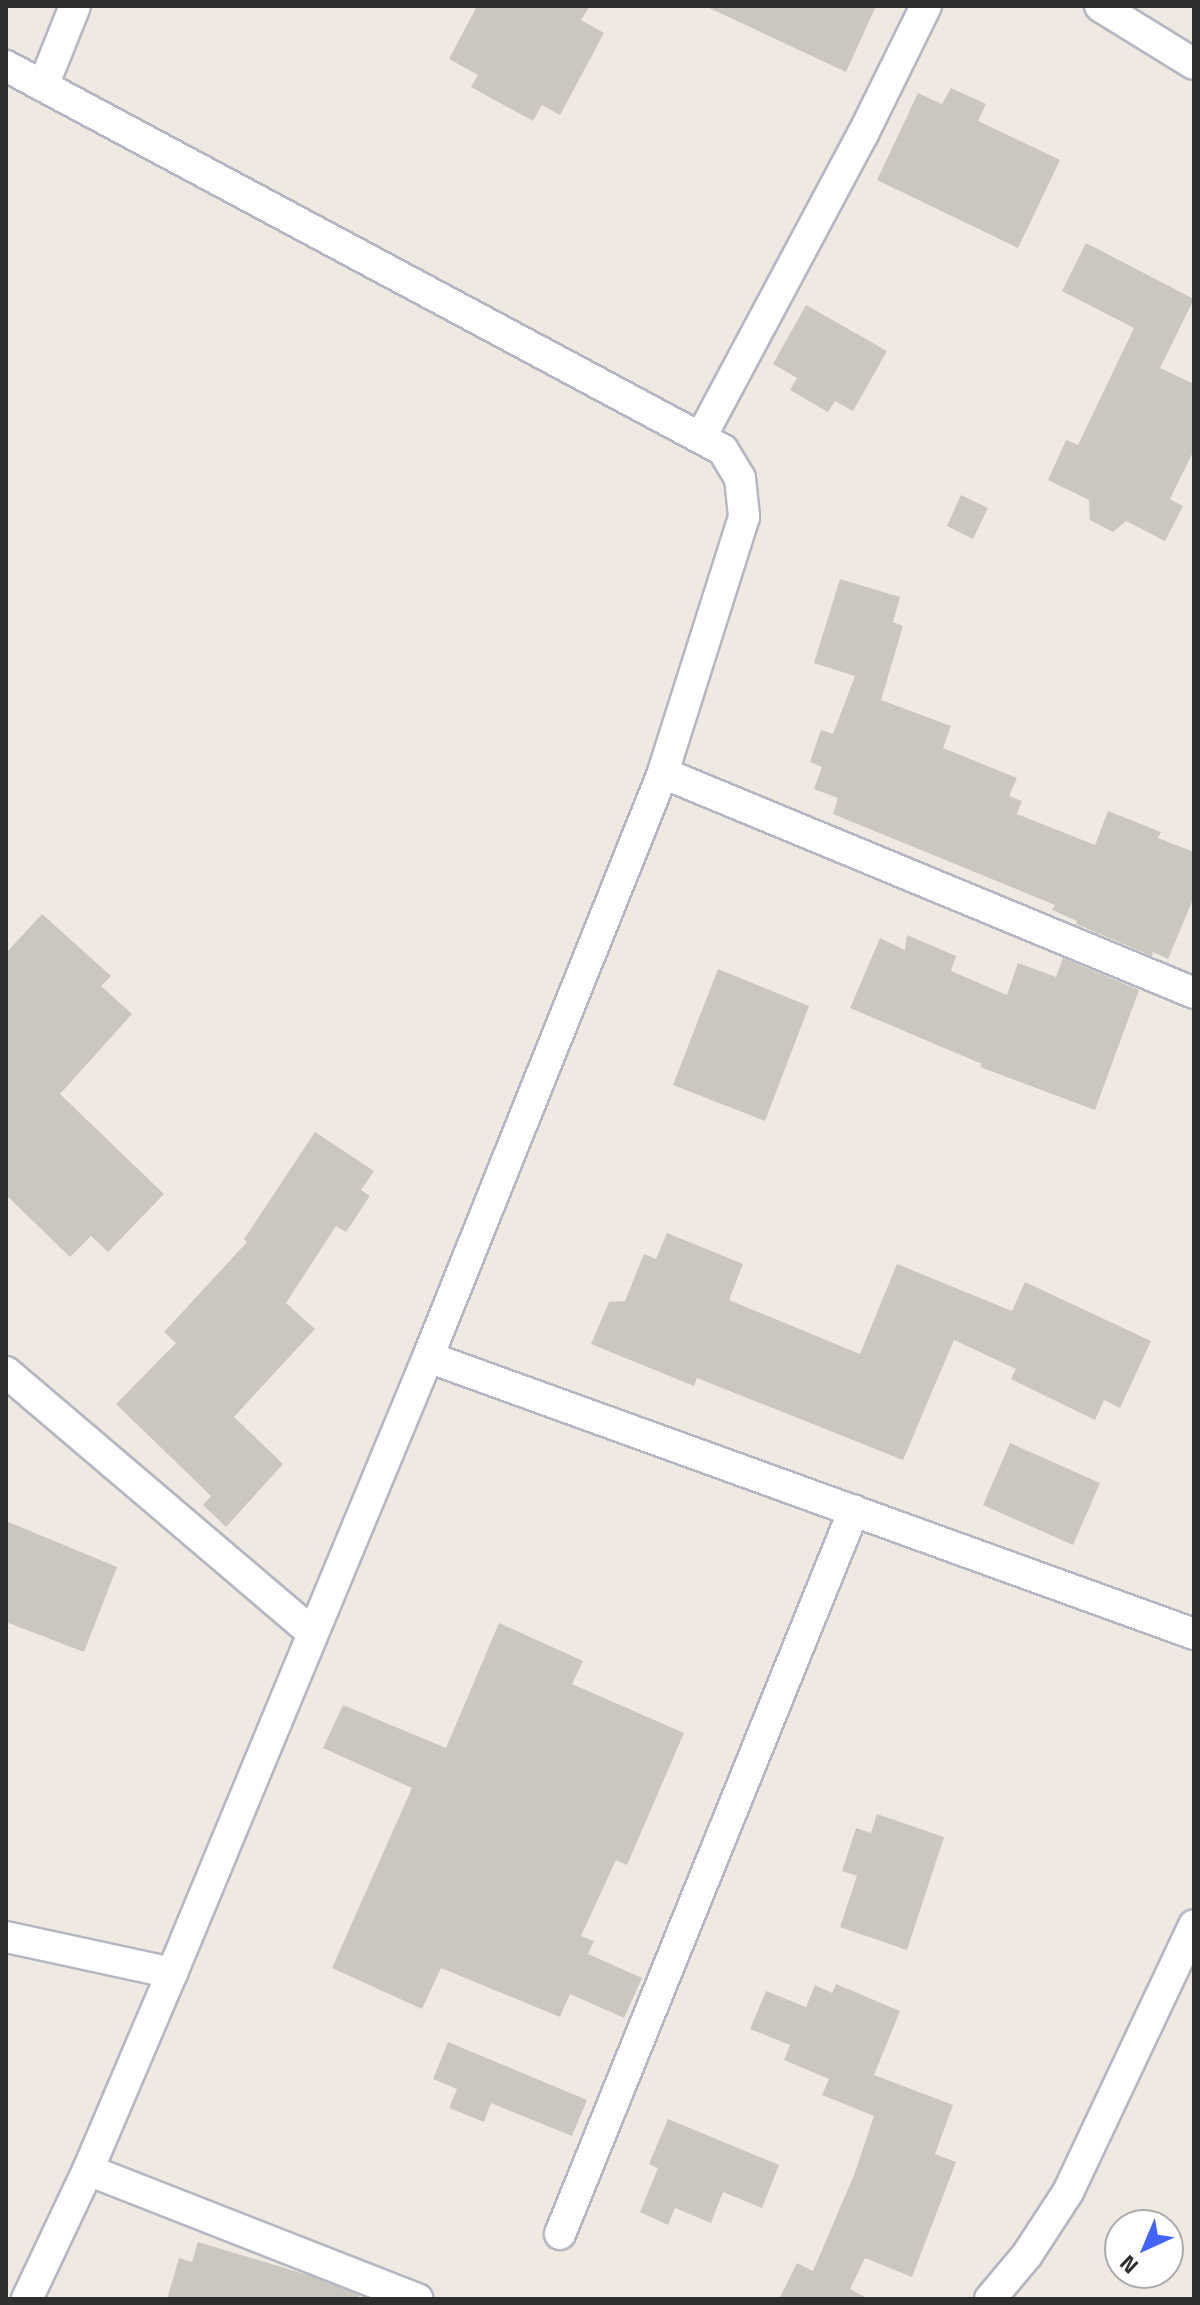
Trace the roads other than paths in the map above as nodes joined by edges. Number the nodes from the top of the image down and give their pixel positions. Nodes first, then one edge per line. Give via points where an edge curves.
1 (75, 6) edge
2 (926, 6) edge
3 (1100, 6) edge
4 (1194, 64) edge
5 (6, 66) edge
6 (43, 86) junction
7 (701, 437) junction
8 (663, 773) junction
9 (1194, 993) edge
10 (428, 1357) junction
11 (6, 1372) edge
12 (854, 1510) junction
13 (312, 1632) junction
14 (1194, 1634) edge
15 (1194, 1925) edge
16 (6, 1937) edge
17 (172, 1973) junction
18 (88, 2170) junction
19 (560, 2234) dead end
20 (27, 2299) edge
21 (418, 2299) edge
22 (990, 2299) edge

1 - 6 street
2 - 7 street
3 - 4 street
5 - 6 street
6 - 7 street
7 - 8 street via 723,450 740,478 744,517
8 - 9 street
8 - 10 street
10 - 12 street
10 - 13 street
11 - 13 street
12 - 14 street
12 - 19 street
13 - 17 street
15 - 22 street via 1068,2192
16 - 17 street
17 - 18 street
18 - 20 street
18 - 21 street

